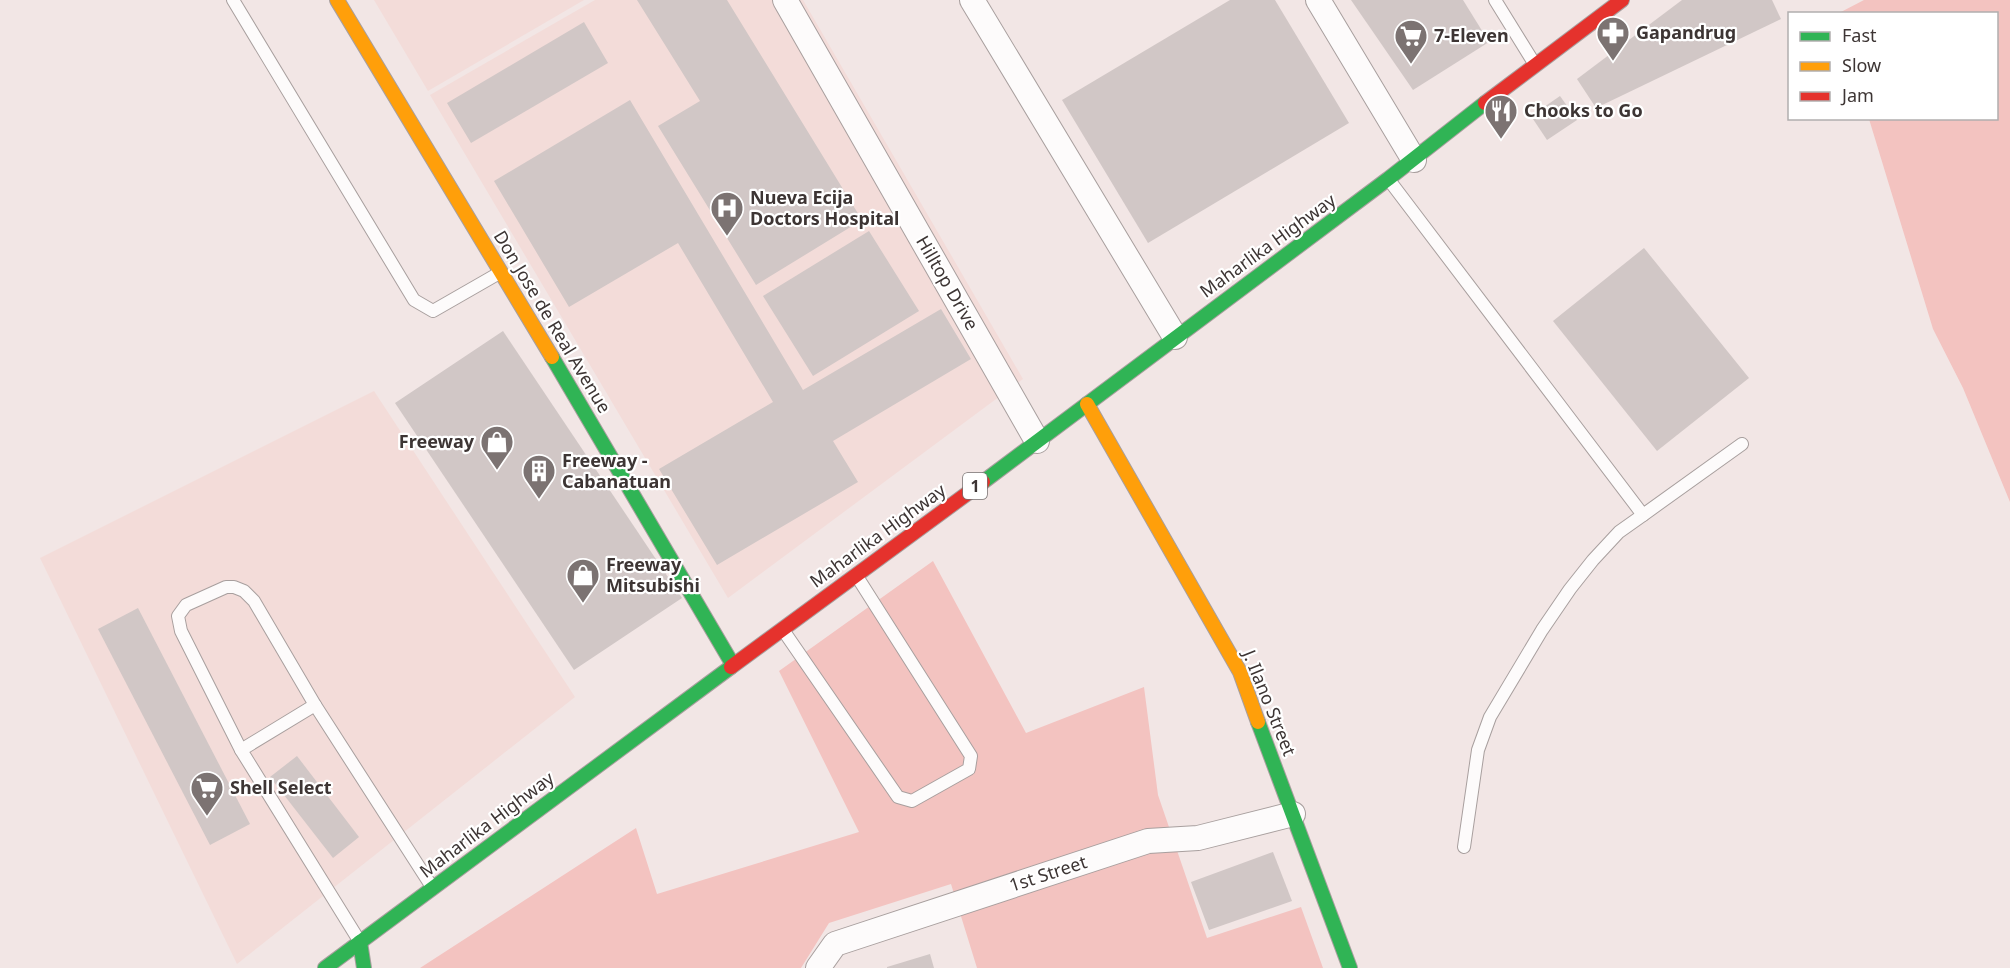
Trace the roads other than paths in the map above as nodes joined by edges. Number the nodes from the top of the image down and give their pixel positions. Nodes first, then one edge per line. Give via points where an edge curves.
1 (233, 0) edge
2 (337, 0) edge
3 (785, 0) edge
4 (972, 0) edge
5 (1318, 0) edge
6 (1495, 0) edge
7 (1622, 0) edge
8 (1535, 64) junction
9 (1414, 160) junction
10 (1388, 179) junction
11 (502, 272) junction
12 (1174, 337) junction
13 (1087, 404) junction
14 (1037, 441) junction
15 (1742, 444) dead end
16 (1642, 515) junction
17 (856, 574) junction
18 (782, 629) junction
19 (733, 665) junction
20 (315, 705) junction
21 (241, 750) junction
22 (1293, 814) junction
23 (1464, 847) dead end
24 (432, 888) junction
25 (360, 942) junction
26 (325, 968) edge
27 (364, 968) edge
28 (818, 968) edge
29 (1350, 968) edge

1 - 11 lane via 414,300 433,310
2 - 11 main road, Don Jose de Real Avenue
3 - 14 street, Hilltop Drive
4 - 12 street
5 - 9 street
6 - 8 lane
7 - 8 main road, Maharlika Highway / 1
8 - 9 main road, Maharlika Highway / 1
9 - 10 main road, Maharlika Highway / 1
10 - 12 main road, Maharlika Highway / 1
10 - 16 lane
11 - 19 main road, Don Jose de Real Avenue
12 - 13 main road, Maharlika Highway / 1
13 - 14 main road, Maharlika Highway / 1
13 - 22 main road, J. Ilano Street via 1240,672
14 - 17 main road, Maharlika Highway / 1
15 - 16 lane
16 - 23 lane via 1619,532 1570,589 1490,717 1478,750
17 - 18 main road, Maharlika Highway / 1
17 - 18 lane via 971,756 969,769 912,801 898,796
18 - 19 main road, Maharlika Highway / 1
19 - 24 main road, Maharlika Highway / 1
20 - 21 lane
20 - 21 lane via 254,601 244,591 226,587 186,605 178,616 182,631
20 - 24 lane
21 - 25 lane
22 - 28 street, 1st Street via 1198,838 1148,841 835,944
22 - 29 main road, J. Ilano Street
24 - 25 main road, Maharlika Highway / 1
25 - 26 main road, Maharlika Highway / 1
25 - 27 main road

